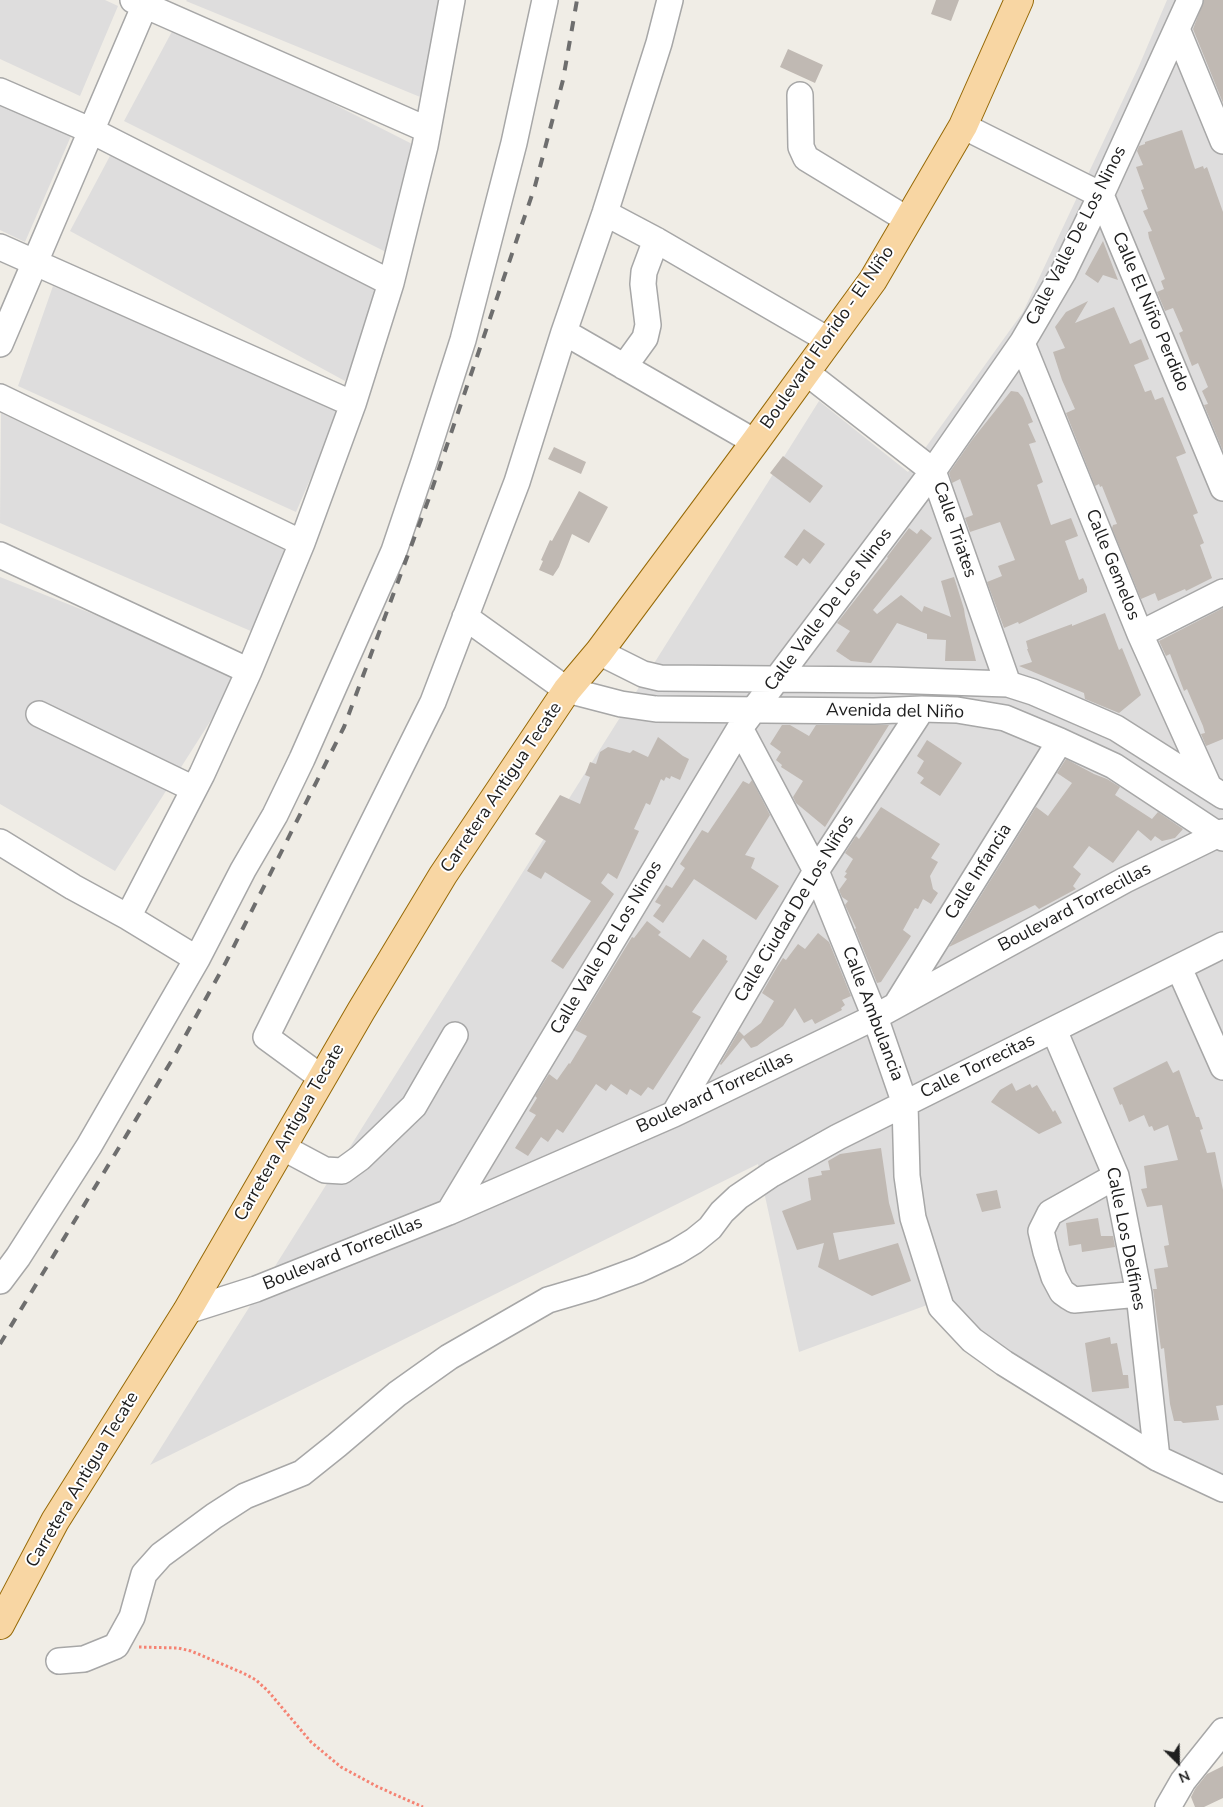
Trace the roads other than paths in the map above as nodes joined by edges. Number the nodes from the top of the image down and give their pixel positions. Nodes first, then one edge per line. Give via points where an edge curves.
1 (452, 0) edge
2 (545, 0) edge
3 (670, 0) edge
4 (1020, 0) edge
5 (1190, 0) edge
6 (142, 2) edge
7 (1178, 29) junction
8 (0, 91) edge
9 (800, 95) dead end
10 (963, 126) junction
11 (428, 130) junction
12 (92, 131) junction
13 (1223, 141) edge
14 (1101, 195) junction
15 (605, 213) junction
16 (908, 220) junction
17 (656, 240) junction
18 (0, 247) edge
19 (35, 262) junction
20 (391, 283) junction
21 (564, 332) junction
22 (830, 341) junction
23 (1022, 343) junction
24 (0, 344) edge
25 (624, 367) junction
26 (806, 373) junction
27 (0, 397) edge
28 (353, 404) junction
29 (755, 442) junction
30 (933, 472) junction
31 (1223, 488) edge
32 (302, 542) junction
33 (0, 555) edge
34 (1223, 592) edge
35 (465, 617) junction
36 (1140, 634) junction
37 (599, 652) junction
38 (249, 671) junction
39 (777, 679) junction
40 (1008, 684) junction
41 (567, 690) junction
42 (922, 708) junction
43 (38, 714) dead end
44 (747, 719) junction
45 (1060, 741) junction
46 (194, 789) junction
47 (1215, 790) edge
48 (1221, 835) edge
49 (0, 842) edge
50 (816, 871) junction
51 (128, 917) junction
52 (1223, 945) edge
53 (197, 959) junction
54 (1179, 968) junction
55 (897, 1004) junction
56 (875, 1017) junction
57 (1054, 1030) junction
58 (455, 1035) dead end
59 (1223, 1068) edge
60 (322, 1078) junction
61 (905, 1104) junction
62 (674, 1114) junction
63 (282, 1147) junction
64 (1116, 1176) junction
65 (449, 1212) junction
66 (0, 1281) edge
67 (1138, 1294) junction
68 (187, 1311) junction
69 (1157, 1458) junction
70 (1223, 1489) edge
71 (0, 1624) edge
72 (59, 1661) dead end
73 (1223, 1731) edge
74 (1168, 1807) edge

1 - 11 street
2 - 53 street via 514,143 463,340 394,550 275,815
3 - 15 street
4 - 10 main road, Boulevard Florido - El Niño
5 - 7 street, Calle Valle De Los Ninos
6 - 11 street
6 - 12 street
7 - 13 street
7 - 14 street, Calle Valle De Los Ninos
8 - 12 street
9 - 16 street via 801,147 806,158
10 - 14 street
10 - 16 main road, Boulevard Florido - El Niño
11 - 20 street
12 - 19 street
12 - 20 street
14 - 23 street, Calle Valle De Los Ninos via 1063,273
14 - 31 street, Calle El Niño Perdido
15 - 17 street
15 - 21 street
16 - 22 main road, Boulevard Florido - El Niño via 873,280
17 - 22 street
17 - 25 street via 644,272 648,325 645,338
18 - 19 street
19 - 24 street
19 - 28 street
20 - 28 street
21 - 25 street
21 - 35 street via 517,482
22 - 26 main road, Boulevard Florido - El Niño
23 - 30 street, Calle Valle De Los Ninos
23 - 36 street, Calle Gemelos
25 - 29 street
26 - 29 main road, Boulevard Florido - El Niño
26 - 30 street, Calle Triates
27 - 32 street
28 - 32 street
29 - 37 main road, Boulevard Florido - El Niño
30 - 39 street, Calle Valle De Los Ninos
30 - 40 street, Calle Triates
32 - 38 street
33 - 38 street
34 - 36 street
35 - 41 street
35 - 60 street via 433,702 266,1037
36 - 47 street, Calle Gemelos
37 - 39 street, Avenida del Niño via 643,674 660,678
37 - 41 main road, Carretera Antigua Tecate
38 - 46 street
39 - 40 street, Avenida del Niño
39 - 44 street, Calle Valle De Los Ninos
40 - 47 street, Avenida del Niño via 1116,728
41 - 44 street, Avenida del Niño via 621,704
41 - 60 main road, Carretera Antigua Tecate via 443,875
42 - 44 street, Avenida del Niño
42 - 45 street, Avenida del Niño via 1005,718
42 - 50 street, Calle Ciudad De Los Niños
43 - 46 street
44 - 50 street, Calle Ambulancia
44 - 65 street, Calle Valle De Los Ninos
45 - 48 street, Avenida del Niño via 1114,766
45 - 55 street, Calle Infancia
46 - 51 street
48 - 55 street, Boulevard Torrecillas via 1125,880
49 - 51 street
50 - 56 street, Calle Ambulancia
50 - 62 street, Calle Ciudad De Los Niños
51 - 53 street
52 - 54 street, Calle Torrecitas
53 - 66 street via 89,1146
54 - 57 street, Calle Torrecitas
54 - 59 street
55 - 56 street, Boulevard Torrecillas
56 - 61 street, Calle Ambulancia
56 - 62 street, Boulevard Torrecillas
57 - 61 street, Calle Torrecitas
57 - 64 street, Calle Los Delfines
58 - 63 street via 414,1106 342,1171 325,1170
60 - 63 main road, Carretera Antigua Tecate
61 - 69 street, Calle Ambulancia via 907,1176 914,1218 941,1307 972,1340 1004,1363
61 - 72 street, Calle Torrecitas via 772,1174 738,1197 694,1242 638,1270 548,1300 449,1357 397,1394 302,1472 245,1496 161,1555 144,1574 132,1616 116,1646 84,1659
62 - 65 street, Boulevard Torrecillas
63 - 68 main road, Carretera Antigua Tecate
64 - 67 street, Calle Los Delfines
64 - 67 street via 1050,1213 1041,1231 1054,1277 1068,1297 1074,1300
65 - 68 street, Boulevard Torrecillas via 256,1289
67 - 69 street, Calle Los Delfines
68 - 71 main road, Carretera Antigua Tecate via 55,1521
69 - 70 street
73 - 74 street via 1183,1781

